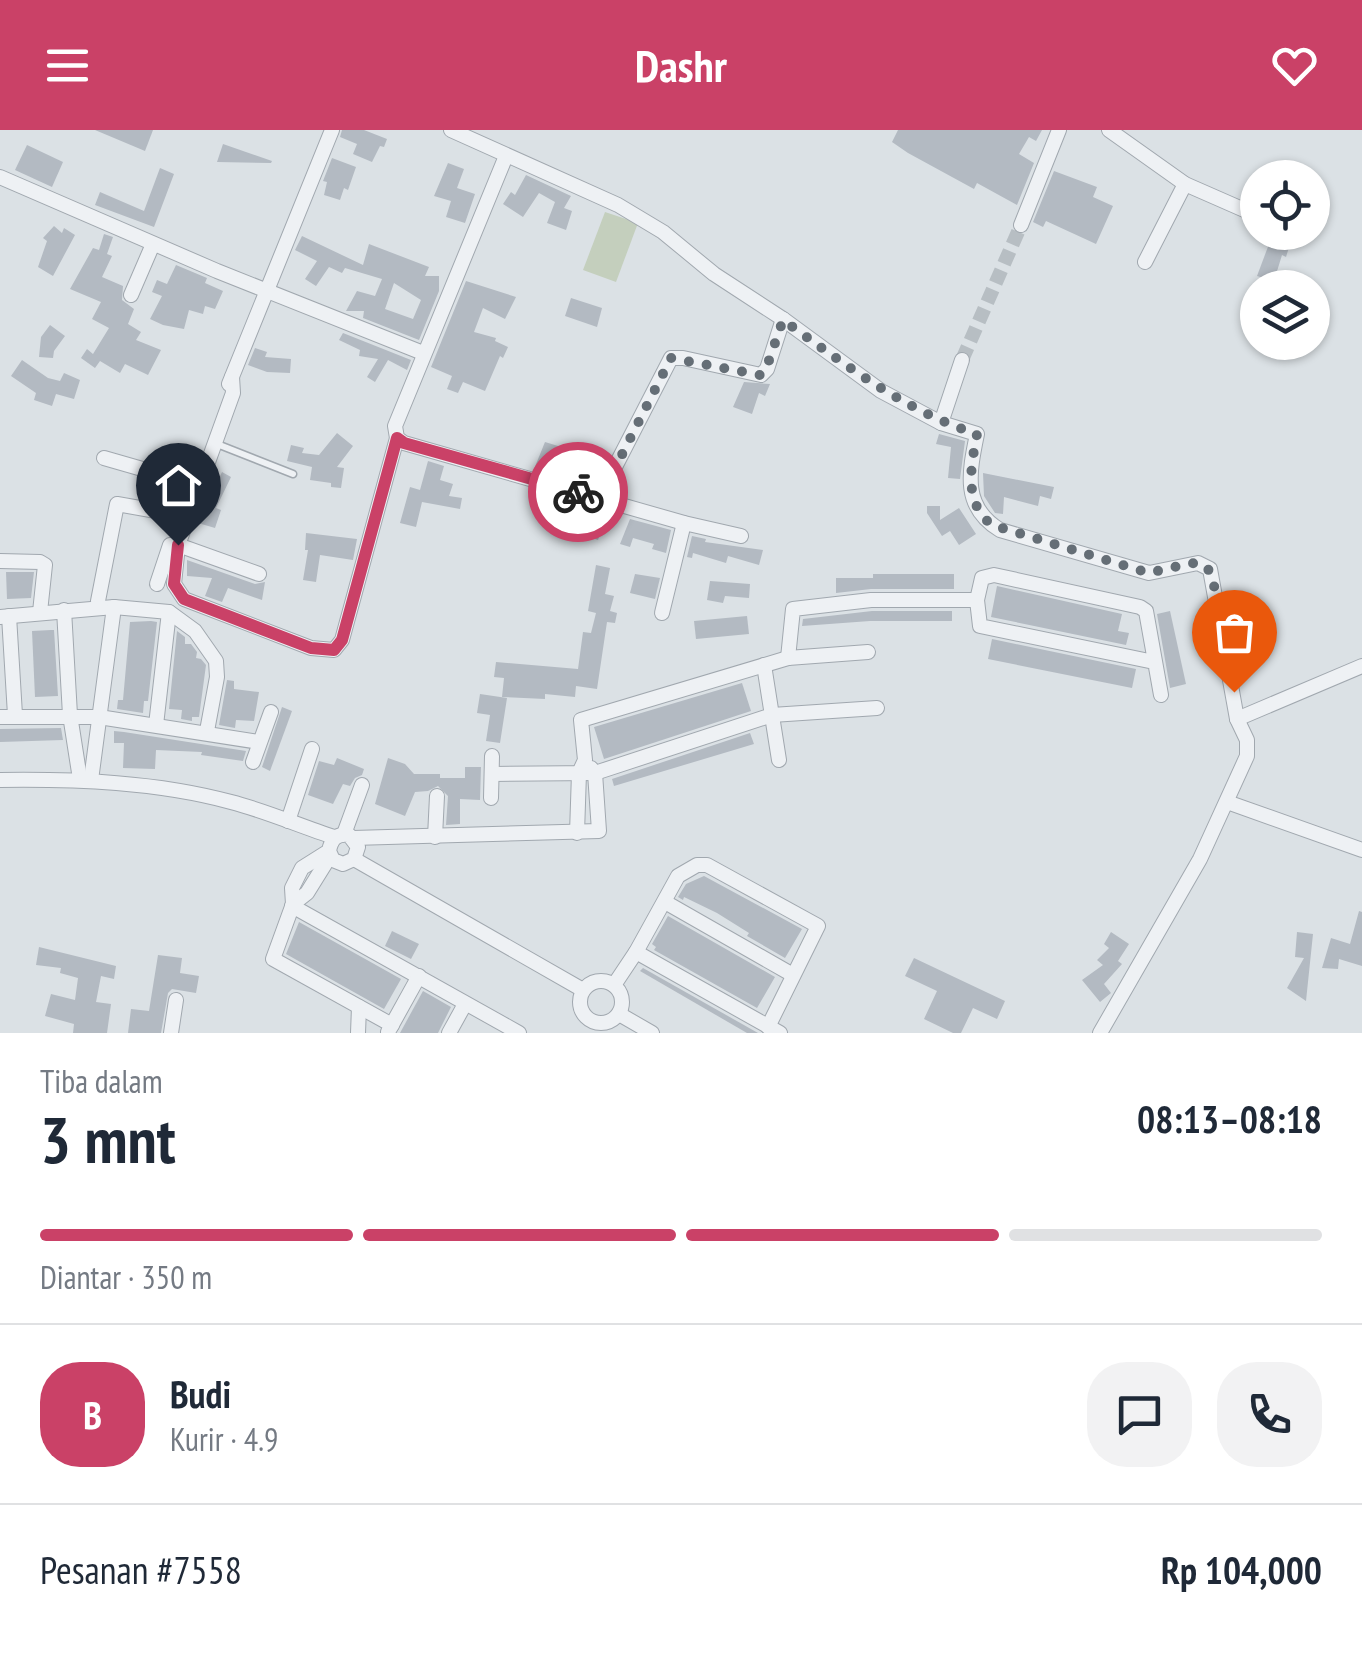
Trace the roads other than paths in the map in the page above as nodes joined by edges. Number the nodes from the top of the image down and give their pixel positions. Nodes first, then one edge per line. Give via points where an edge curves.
1 (332, 130) edge
2 (451, 130) edge
3 (1059, 130) edge
4 (1108, 130) edge
5 (506, 156) junction
6 (0, 177) edge
7 (1185, 184) junction
8 (1240, 208) edge
9 (1021, 225) tunnel mouth
10 (153, 244) junction
11 (1145, 262) dead end
12 (269, 292) junction
13 (131, 295) dead end
14 (783, 320) junction
15 (423, 353) junction
16 (962, 360) tunnel mouth
17 (232, 378) junction
18 (942, 422) junction
19 (397, 438) junction
20 (216, 444) junction
21 (104, 458) dead end
22 (293, 474) dead end
23 (192, 482) junction
24 (600, 498) junction
25 (179, 515) junction
26 (684, 523) junction
27 (741, 536) dead end
28 (178, 545) junction
29 (0, 562) edge
30 (259, 574) dead end
31 (158, 584) dead end
32 (978, 600) junction
33 (98, 601) dead end
34 (114, 607) junction
35 (64, 610) junction
36 (40, 612) junction
37 (169, 612) junction
38 (662, 614) dead end
39 (4, 617) edge
40 (868, 652) dead end
41 (788, 658) junction
42 (1154, 662) junction
43 (764, 666) junction
44 (1362, 666) edge
45 (1161, 696) dead end
46 (877, 708) dead end
47 (271, 712) dead end
48 (70, 714) junction
49 (772, 715) junction
50 (8, 716) edge
51 (99, 717) junction
52 (1237, 719) junction
53 (156, 725) junction
54 (207, 732) junction
55 (260, 742) junction
56 (312, 749) dead end
57 (492, 756) dead end
58 (779, 760) dead end
59 (253, 762) dead end
60 (582, 766) junction
61 (595, 773) junction
62 (492, 774) junction
63 (0, 780) edge
64 (86, 780) junction
65 (362, 785) dead end
66 (437, 796) dead end
67 (491, 798) dead end
68 (1227, 802) junction
69 (288, 822) junction
70 (577, 833) junction
71 (436, 837) junction
72 (338, 843) junction
73 (1362, 850) edge
74 (354, 859) junction
75 (665, 902) junction
76 (293, 905) junction
77 (636, 952) junction
78 (793, 975) junction
79 (419, 976) junction
80 (614, 985) junction
81 (583, 990) junction
82 (176, 1000) dead end
83 (465, 1004) junction
84 (358, 1007) junction
85 (619, 1014) junction
86 (588, 1027) edge
87 (390, 1029) edge
88 (774, 1030) edge
89 (516, 1032) edge
90 (171, 1033) edge
91 (358, 1033) edge
92 (449, 1033) edge
93 (652, 1033) edge
94 (1100, 1033) edge

1 - 12 street
2 - 5 street
3 - 9 street
4 - 7 street
5 - 14 street via 588,190 663,232
5 - 15 street
6 - 10 street
7 - 8 street
7 - 11 street
10 - 12 street
10 - 13 street
12 - 15 street
12 - 17 street
14 - 18 street via 881,391
14 - 24 street via 760,375 671,358
15 - 19 street via 395,426
16 - 18 street
17 - 20 street
17 - 23 street
18 - 52 street via 977,434 973,501 1000,530 1149,573 1198,562 1210,569
19 - 24 street
19 - 28 street via 334,650 311,648 184,599 174,584
20 - 22 lane
20 - 28 street
21 - 23 street
23 - 25 street
24 - 26 street
25 - 31 street
25 - 33 street via 117,504
26 - 27 street
26 - 38 street
28 - 30 street
29 - 36 street via 44,562
32 - 41 street via 870,600 793,610
32 - 42 street via 980,626
32 - 42 street via 982,578 994,575 1140,607
34 - 35 street
34 - 37 street
34 - 51 street
35 - 36 street
35 - 48 street
36 - 39 street
37 - 53 street
37 - 54 street via 195,631 216,661
39 - 50 street
40 - 41 street
41 - 43 street
42 - 45 street
43 - 49 street
43 - 60 street via 581,720
44 - 52 street
46 - 49 street
47 - 55 street
48 - 50 street
48 - 51 street
48 - 64 street
49 - 58 street
49 - 61 street
51 - 53 street
51 - 64 street
52 - 68 street via 1248,751
53 - 54 street
54 - 55 street
55 - 59 street
56 - 69 street
57 - 62 street
60 - 61 street
60 - 62 street
60 - 70 street
61 - 70 street via 601,828
62 - 67 street
63 - 64 street
64 - 69 street via 205,796
65 - 72 street
66 - 71 street
68 - 73 street
68 - 94 street
69 - 72 street
70 - 71 street
71 - 72 street
72 - 74 street via 358,847
72 - 74 street via 343,864
72 - 76 street via 302,868
74 - 81 street
75 - 77 street
75 - 78 street
75 - 78 street via 678,876 707,866 815,924
76 - 79 street
76 - 84 street via 273,959
77 - 80 street
77 - 88 street
78 - 88 street
79 - 83 street
79 - 87 street
80 - 81 street via 598,981
80 - 85 street via 622,996
81 - 86 street via 580,1008
82 - 90 street
83 - 89 street
83 - 92 street
84 - 87 street
84 - 91 street
85 - 86 street
85 - 93 street

